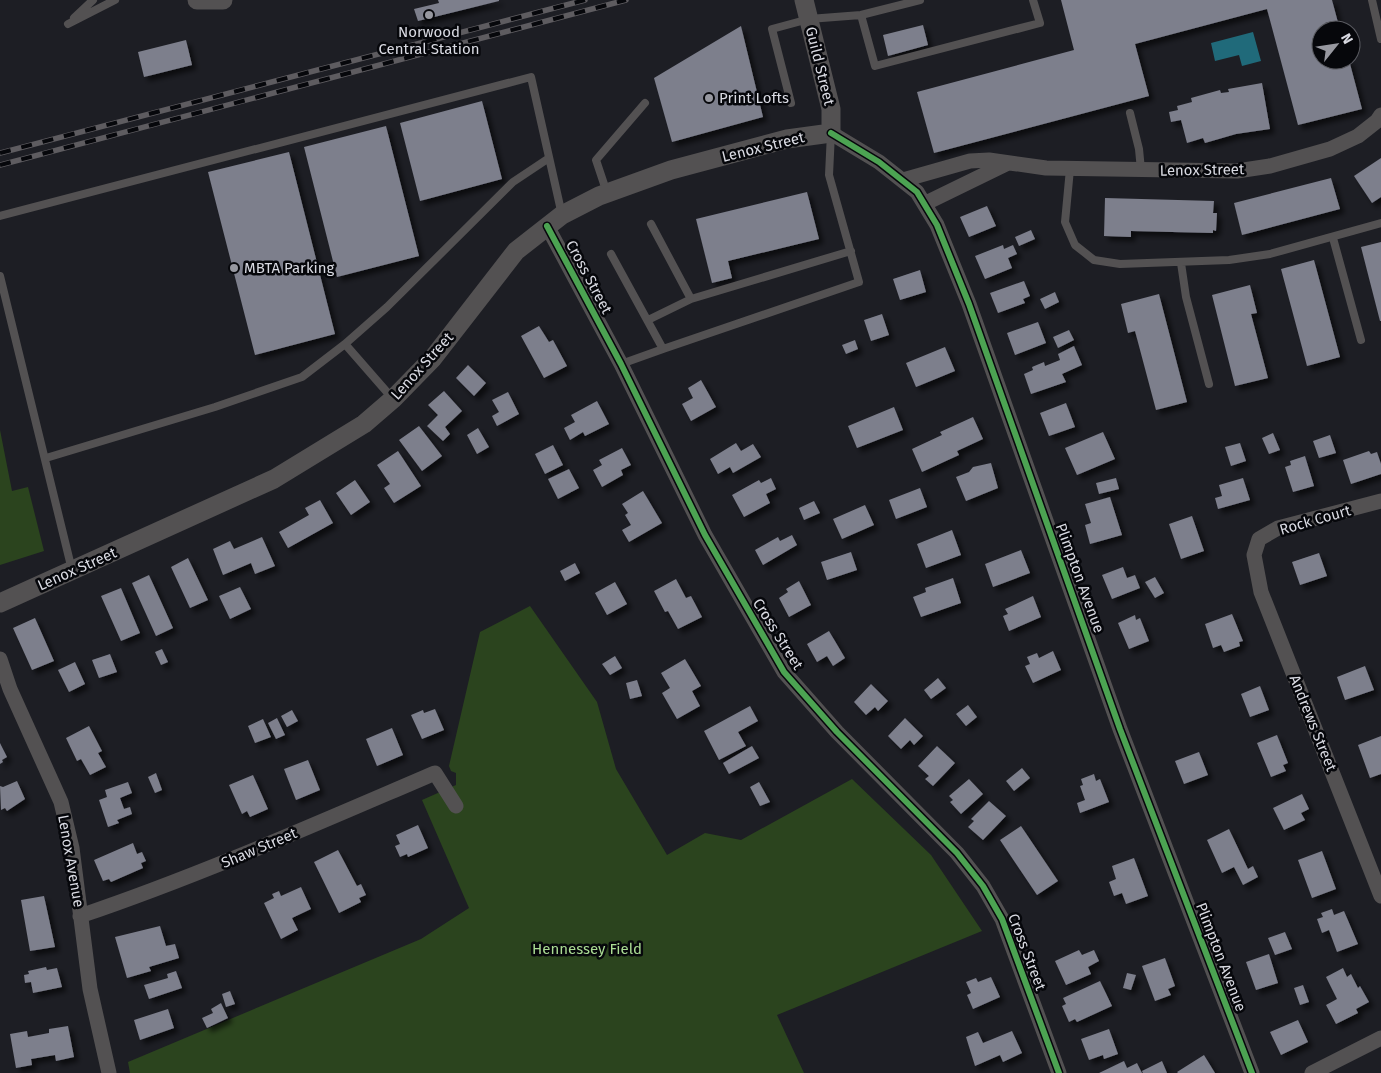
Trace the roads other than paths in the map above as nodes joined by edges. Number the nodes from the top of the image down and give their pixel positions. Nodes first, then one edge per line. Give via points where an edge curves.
1 (93, 0) edge
2 (115, 0) edge
3 (197, 0) edge
4 (223, 0) edge
5 (804, 0) edge
6 (920, 0) edge
7 (1033, 0) edge
8 (1372, 0) edge
9 (861, 16) junction
10 (809, 18) junction
11 (1381, 39) edge
12 (646, 103) dead end
13 (791, 103) dead end
14 (1130, 113) dead end
15 (1381, 115) edge
16 (830, 133) junction
17 (549, 158) junction
18 (1008, 163) junction
19 (1070, 169) junction
20 (1141, 170) junction
21 (903, 180) junction
22 (608, 193) junction
23 (926, 203) junction
24 (0, 216) edge
25 (555, 220) junction
26 (1381, 223) edge
27 (651, 224) dead end
28 (1333, 238) junction
29 (850, 251) junction
30 (611, 254) dead end
31 (1181, 263) junction
32 (0, 276) edge
33 (691, 299) junction
34 (648, 320) junction
35 (1360, 340) dead end
36 (346, 344) junction
37 (663, 349) junction
38 (621, 364) junction
39 (1209, 384) dead end
40 (393, 400) junction
41 (46, 458) junction
42 (1381, 501) edge
43 (1256, 549) joint
44 (72, 571) junction
45 (0, 603) edge
46 (0, 659) edge
47 (456, 806) dead end
48 (1381, 896) edge
49 (80, 916) junction
50 (1381, 1038) edge
51 (109, 1073) edge
52 (1059, 1073) edge
53 (1252, 1073) edge
54 (1312, 1073) edge

1 - 2 lane via 68,24
3 - 4 street
5 - 10 street, Guild Street
6 - 9 lane
7 - 9 lane via 1040,22 875,66
8 - 11 lane
9 - 10 lane
10 - 13 lane via 772,29
10 - 16 street, Guild Street via 832,109
12 - 22 lane via 596,160
14 - 20 lane
15 - 20 street, Lenox Street via 1358,136 1330,149 1270,166 1219,172
16 - 21 street, Plimpton Avenue
16 - 22 street, Lenox Street via 787,139 671,170
16 - 29 lane via 829,175
17 - 24 lane via 530,77
17 - 25 lane
17 - 36 lane via 513,182
18 - 19 street, Lenox Street
18 - 21 street, Lenox Street via 970,161
18 - 23 street
19 - 20 street, Lenox Street
19 - 31 lane via 1065,222 1075,245 1094,260 1120,264
21 - 23 street, Plimpton Avenue
22 - 25 street, Lenox Street
23 - 53 street, Plimpton Avenue via 969,304 1120,730
25 - 38 street, Cross Street
25 - 40 street, Lenox Street via 516,251 433,358
26 - 28 lane
27 - 33 lane
28 - 31 lane via 1270,254
28 - 35 lane
29 - 33 lane
29 - 37 lane via 859,282
30 - 34 lane
31 - 39 lane via 1186,297
32 - 41 lane
33 - 34 lane
34 - 37 lane
36 - 40 lane
36 - 41 lane via 302,377
37 - 38 lane
38 - 52 street, Cross Street via 705,535 784,672 837,732 957,853 983,886 1002,918
40 - 44 street, Lenox Street via 334,444 274,479
41 - 44 lane
42 - 43 street, Rock Court via 1278,528 1259,539
43 - 48 street, Andrews Street via 1254,556 1261,592
44 - 45 street, Lenox Street
46 - 49 street, Lenox Avenue via 10,689 61,802 72,848
47 - 49 street, Shaw Street via 435,772 150,893
49 - 51 street, Lenox Avenue via 90,989
50 - 54 street

